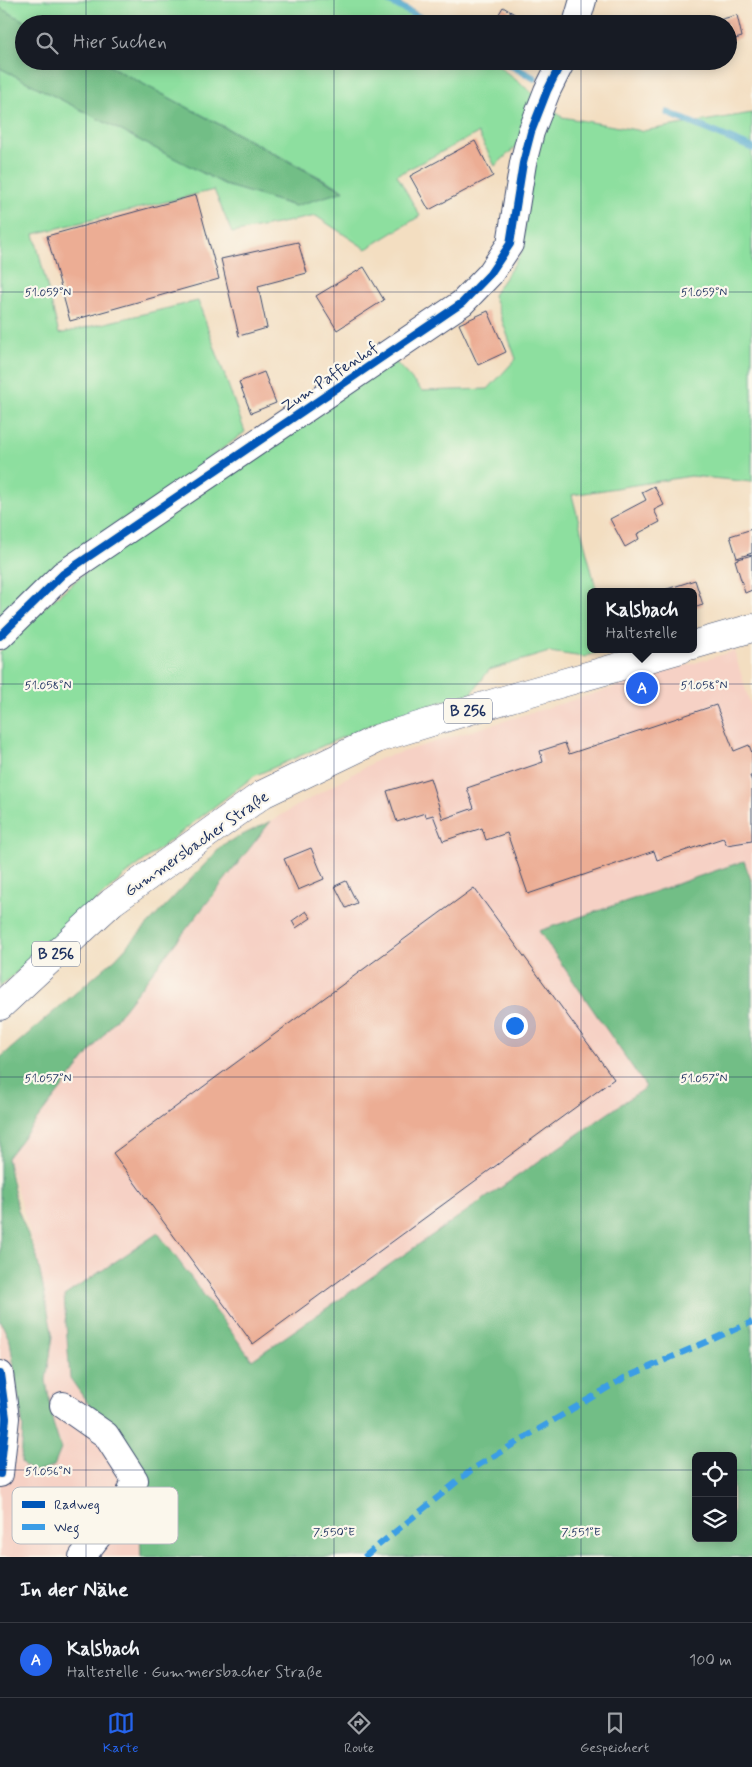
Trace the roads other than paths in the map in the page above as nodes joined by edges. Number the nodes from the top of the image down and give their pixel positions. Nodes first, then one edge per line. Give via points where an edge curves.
1 (583, 0) edge
2 (579, 15) edge
3 (558, 70) edge
4 (752, 628) edge
5 (0, 636) edge
6 (697, 645) edge
7 (667, 653) edge
8 (0, 1006) edge
9 (0, 1374) edge
10 (63, 1405) dead end
11 (3, 1420) edge
12 (0, 1474) edge
13 (132, 1487) edge
14 (92, 1544) edge
15 (82, 1557) edge

1 - 2 street
3 - 5 street, Zum Paffenhof via 531,132 510,244 473,292 462,303 63,574
4 - 6 main road
7 - 8 main road, Gummersbacher Straße / B 256 via 379,738 263,794 112,902
9 - 11 street
10 - 13 street via 106,1435 134,1480
11 - 12 street
14 - 15 street

